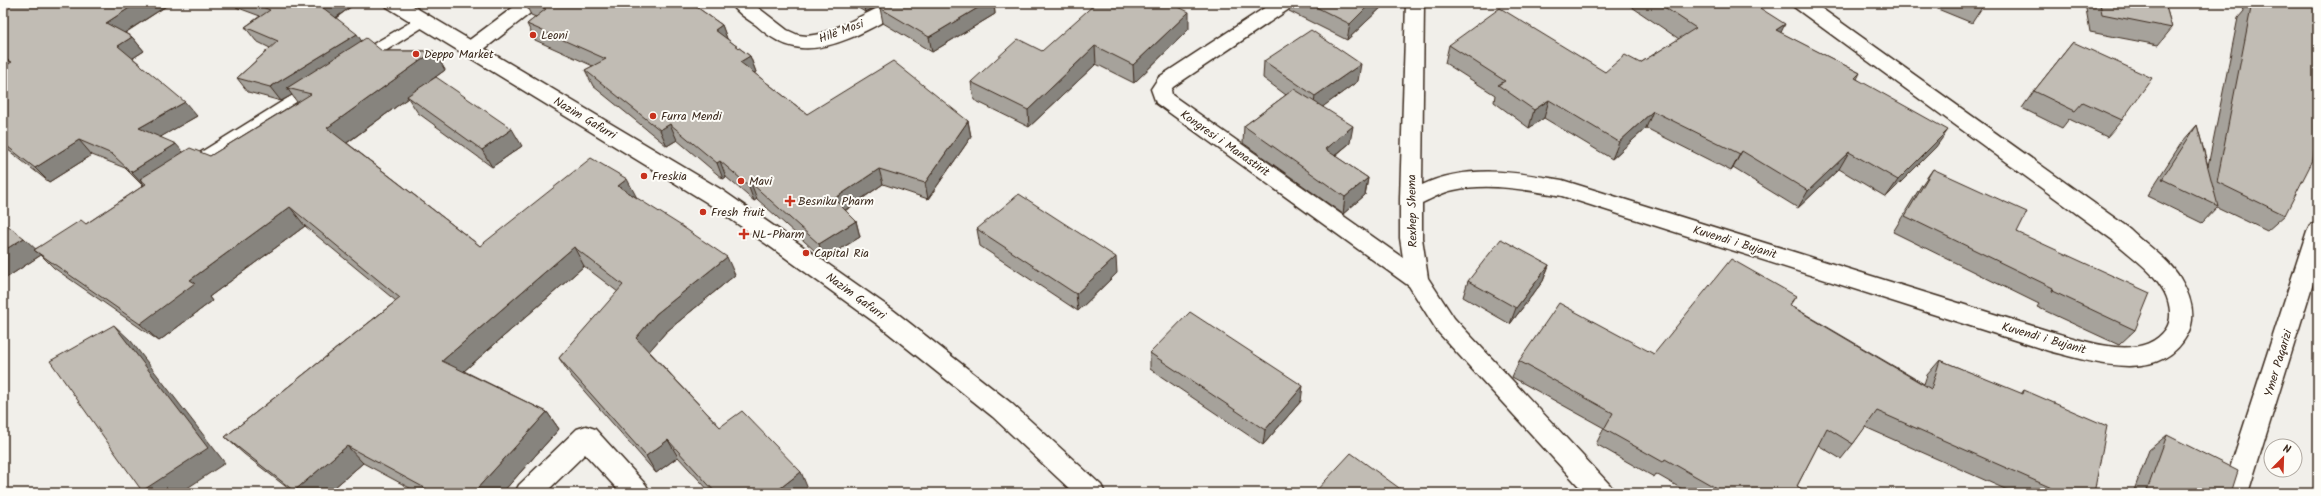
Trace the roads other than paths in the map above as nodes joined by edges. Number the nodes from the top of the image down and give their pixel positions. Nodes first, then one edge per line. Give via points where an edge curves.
1 (394, 3) edge
2 (531, 3) edge
3 (740, 3) edge
4 (902, 3) edge
5 (1285, 3) edge
6 (1415, 3) edge
7 (1801, 3) edge
8 (423, 20) junction
9 (471, 49) junction
10 (174, 177) edge
11 (1411, 200) junction
12 (2318, 231) edge
13 (1417, 280) junction
14 (528, 493) edge
15 (637, 493) edge
16 (1092, 493) edge
17 (1601, 493) edge
18 (2235, 493) edge

1 - 8 street, Nazim Gafurri
2 - 9 street
3 - 4 street, Hilë Mosi via 782,34 797,41 818,40 842,33
5 - 13 street, Kongresi i Manastirit via 1166,82 1161,89 1163,98
6 - 11 street, Rexhep Shema
7 - 11 street, Kuvendi i Bujanit via 2122,235 2150,261 2171,283 2182,306 2179,330 2164,347 2137,356 2098,354 2049,341 1562,188 1516,180 1470,179 1440,186
8 - 9 street, Nazim Gafurri
8 - 10 lane
9 - 16 street, Nazim Gafurri via 714,196 885,317 1002,410
11 - 13 street, Rexhep Shema via 1411,238
12 - 18 street, Ymer Paqarizi
13 - 17 street, Rexhep Shema via 1446,325
14 - 15 street via 586,437

